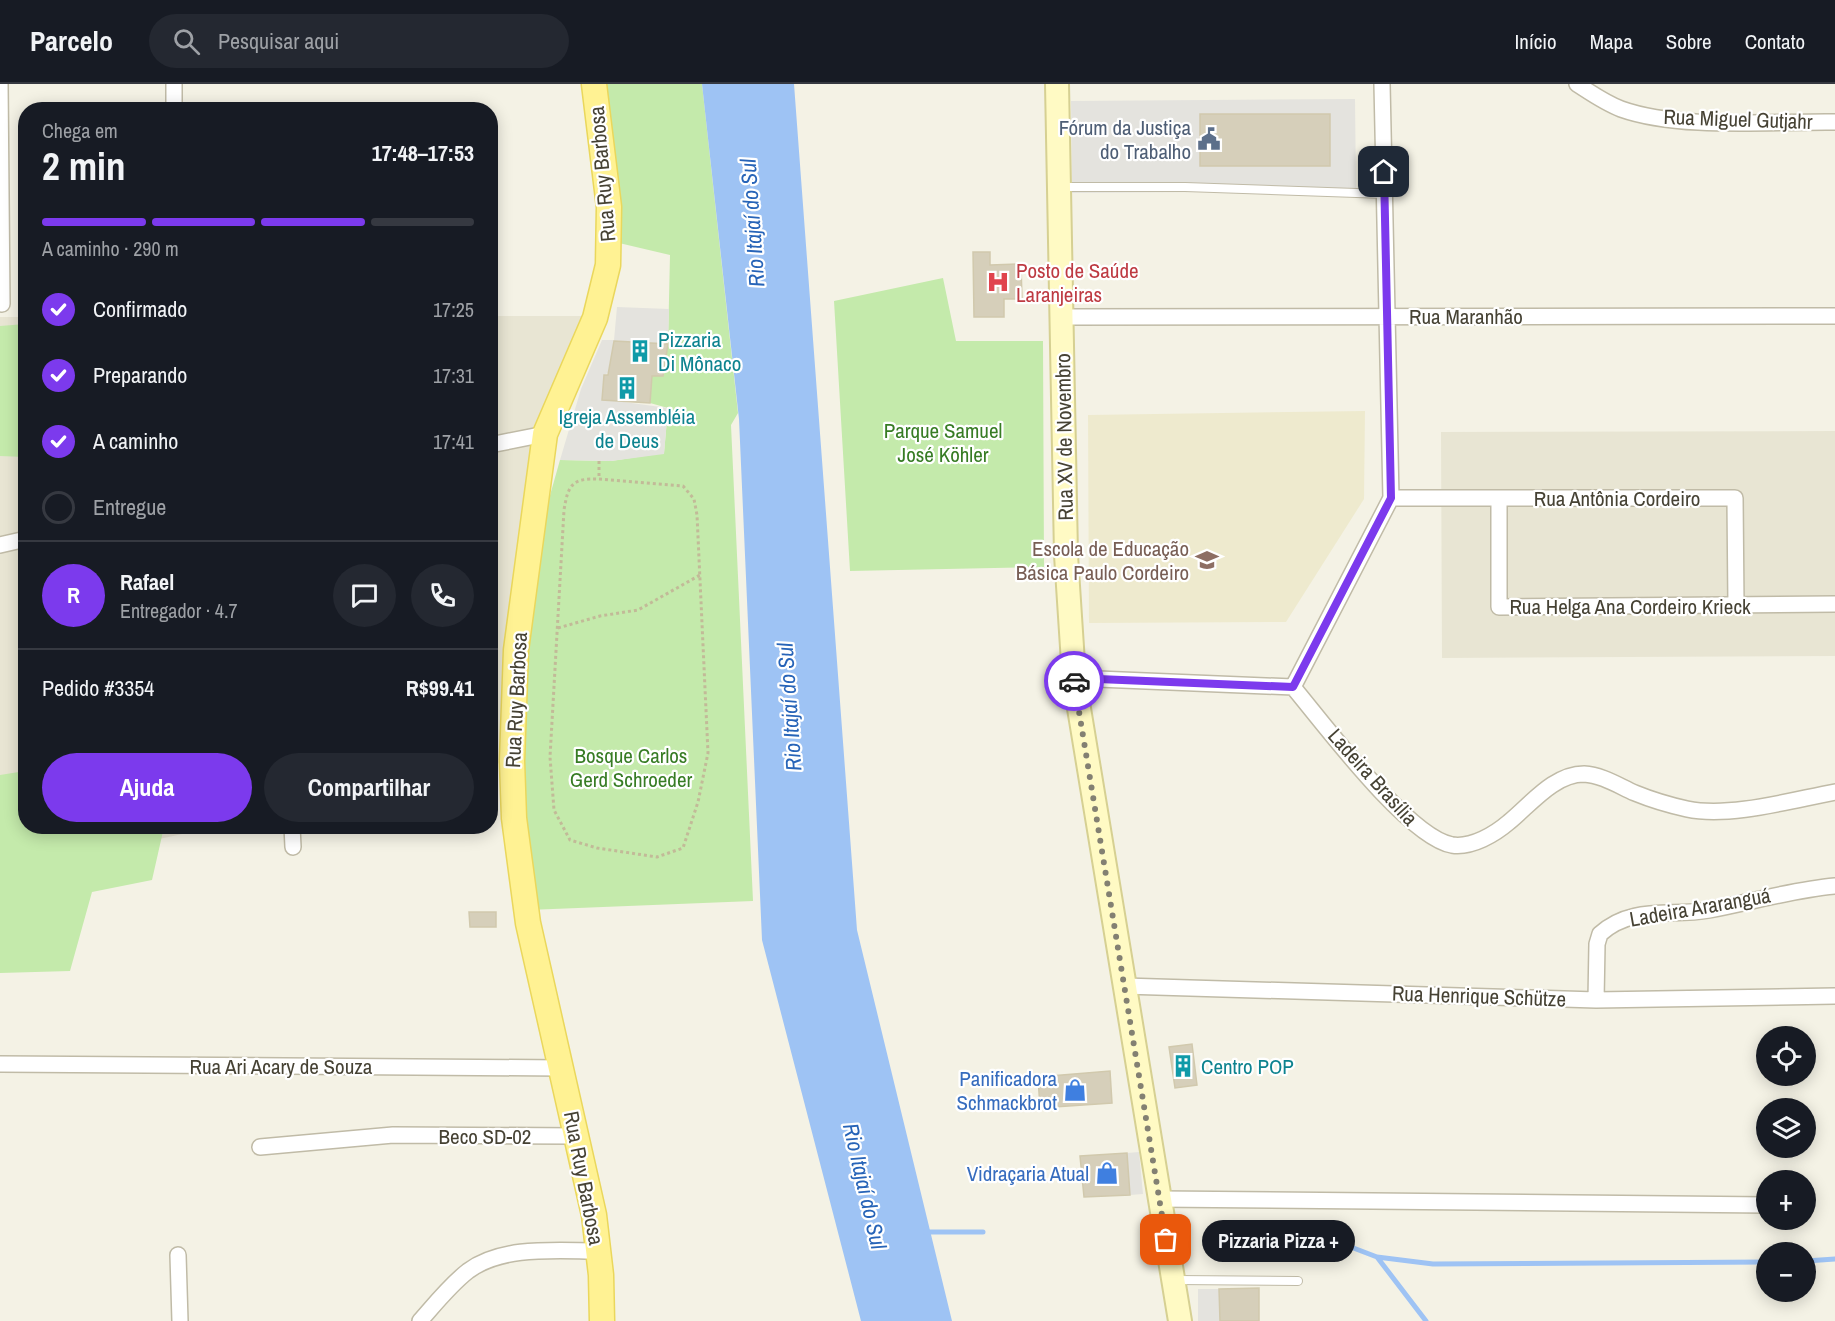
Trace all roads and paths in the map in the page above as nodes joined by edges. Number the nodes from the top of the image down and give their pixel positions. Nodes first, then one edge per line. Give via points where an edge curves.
1 (0, 84) edge
2 (174, 84) edge
3 (594, 84) edge
4 (1057, 84) edge
5 (1383, 84) edge
6 (1577, 84) edge
7 (174, 102) edge
8 (1835, 122) edge
9 (1059, 187) junction
10 (1385, 194) junction
11 (2, 304) dead end
12 (1387, 316) junction
13 (1835, 316) edge
14 (1062, 317) junction
15 (545, 434) junction
16 (498, 443) edge
17 (599, 461) dead end
18 (600, 479) junction
19 (1391, 498) junction
20 (1499, 498) junction
21 (18, 541) edge
22 (0, 545) edge
23 (700, 575) junction
24 (1835, 604) edge
25 (1736, 605) junction
26 (558, 628) junction
27 (1074, 678) junction
28 (1293, 687) junction
29 (1835, 792) edge
30 (292, 834) edge
31 (292, 847) dead end
32 (1835, 886) edge
33 (1124, 986) junction
34 (1835, 996) edge
35 (1596, 1000) junction
36 (0, 1064) edge
37 (562, 1068) junction
38 (577, 1136) junction
39 (260, 1147) dead end
40 (1160, 1199) junction
41 (1756, 1205) edge
42 (599, 1251) junction
43 (178, 1255) dead end
44 (1173, 1280) junction
45 (1298, 1281) dead end
46 (180, 1321) edge
47 (420, 1321) edge
48 (602, 1321) edge
49 (1180, 1321) edge

1 - 11 street
2 - 7 street
3 - 15 main road, Rua Ruy Barbosa via 609,207 608,265 595,318
4 - 9 main road, Rua XV de Novembro
5 - 10 street
6 - 8 street, Rua Miguel Gutjahr via 1610,104 1648,116 1710,121
9 - 10 lane
9 - 14 main road, Rua XV de Novembro
10 - 12 street
12 - 13 street, Rua Maranhão
12 - 14 street, Rua Maranhão
12 - 19 street
14 - 27 main road, Rua XV de Novembro via 1066,555
15 - 16 street
15 - 37 main road, Rua Ruy Barbosa via 516,650 512,761 514,818 528,923
17 - 18 path
18 - 23 path via 683,486 694,499
18 - 26 path via 575,483 568,489 561,544
19 - 20 street, Rua Antônia Cordeiro
19 - 28 street
20 - 25 street, Rua Antônia Cordeiro via 1735,498
20 - 25 street, Rua Helga Ana Cordeiro Krieck via 1499,607
21 - 22 street
23 - 26 path via 638,610
23 - 26 path via 708,753 698,802 682,848 657,857 570,840 554,810 550,757
24 - 25 street, Rua Helga Ana Cordeiro Krieck
27 - 28 street
27 - 33 main road, Rua XV de Novembro
28 - 29 street, Ladeira Brasília via 1405,816 1431,837 1451,844 1474,843 1489,836 1551,786 1575,775 1600,777 1637,794 1691,809 1736,809
30 - 31 street
32 - 35 street, Ladeira Araranguá via 1699,912 1656,912 1623,919 1600,934
33 - 35 street, Rua Henrique Schütze
33 - 40 main road, Rua XV de Novembro
34 - 35 street, Rua Henrique Schütze
36 - 37 street, Rua Ari Acary de Souza
37 - 38 main road, Rua Ruy Barbosa
38 - 39 street, Beco SD-02 via 393,1136
38 - 42 main road, Rua Ruy Barbosa
40 - 41 street
40 - 44 main road, Rua XV de Novembro
42 - 47 street via 542,1251 488,1260 469,1270
42 - 48 main road, Rua Ruy Barbosa
43 - 46 street
44 - 45 lane
44 - 49 main road, Rua XV de Novembro

